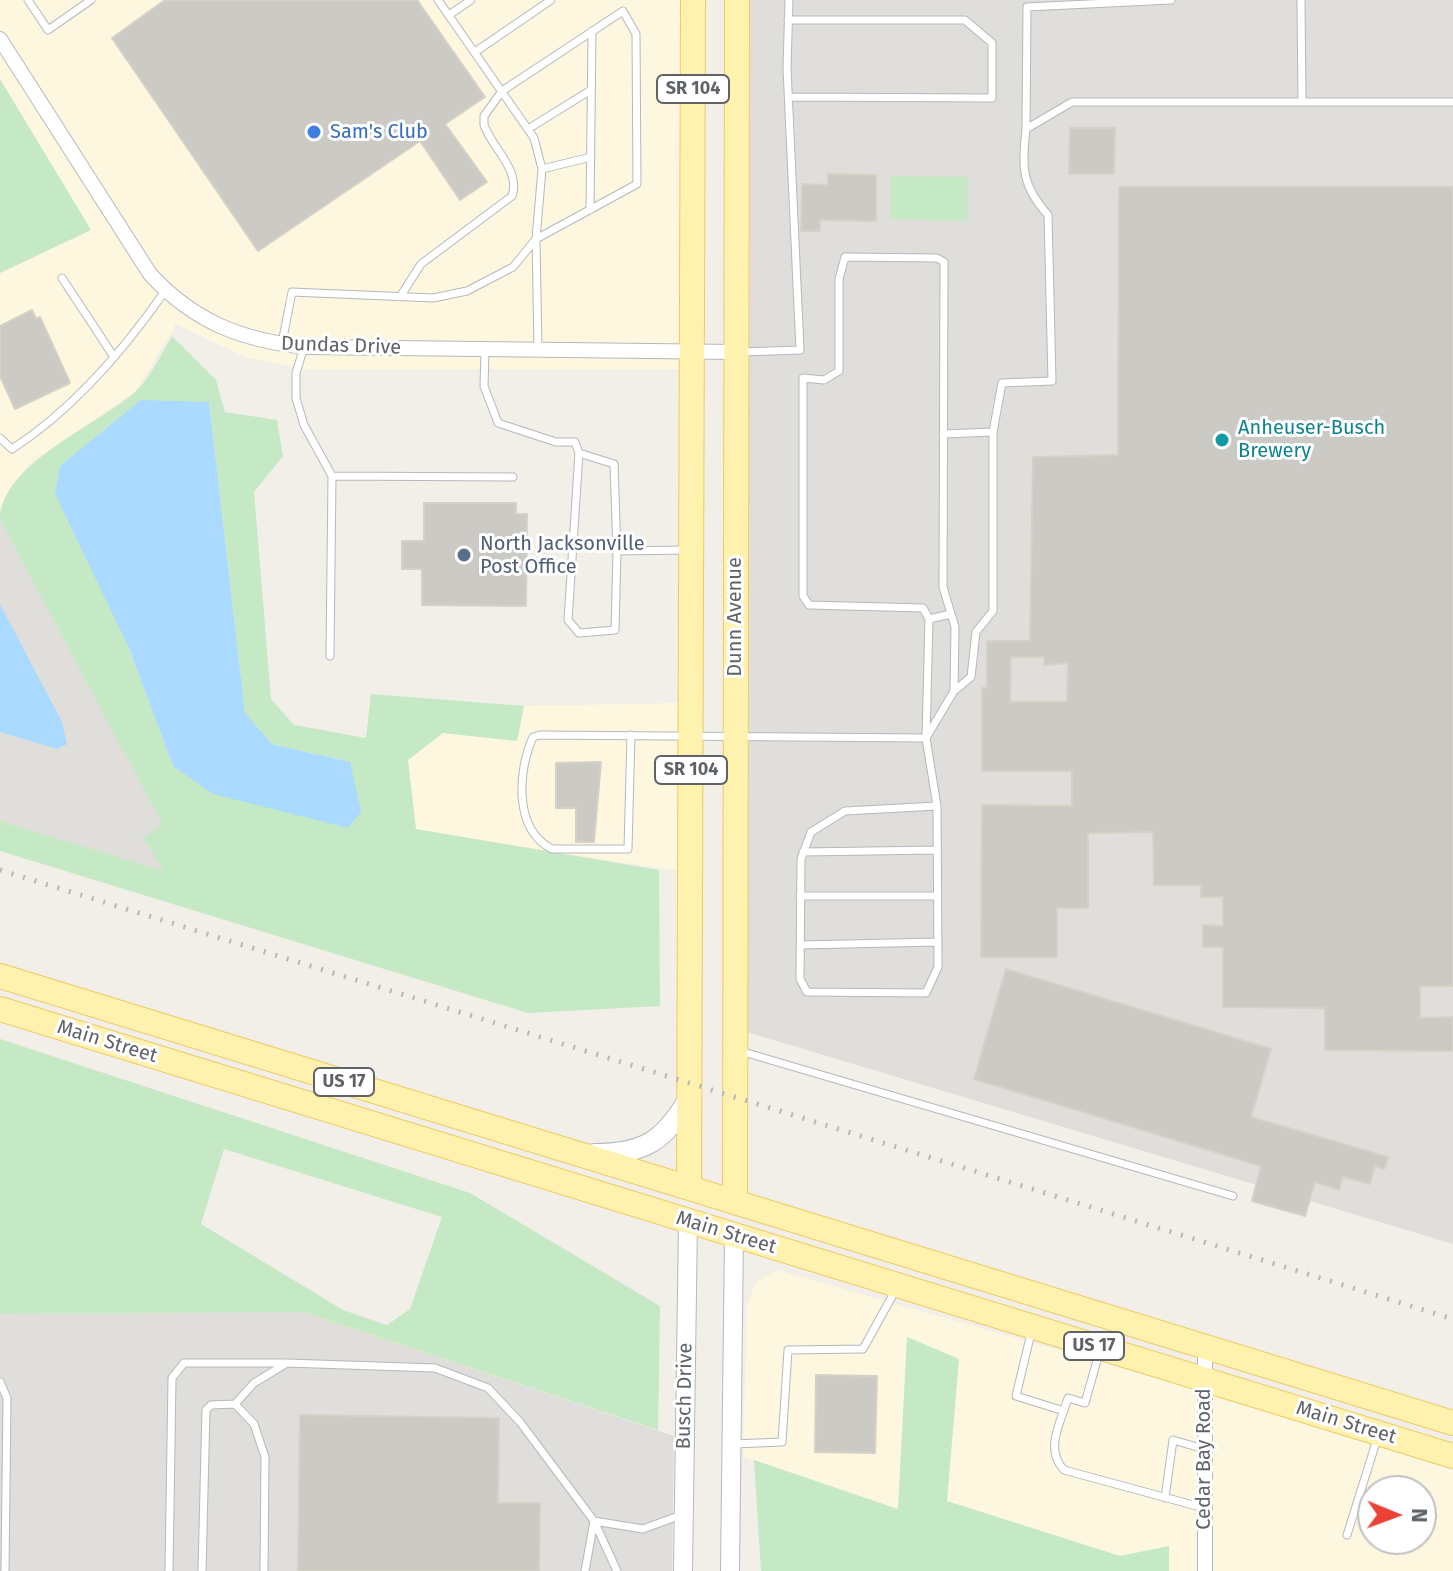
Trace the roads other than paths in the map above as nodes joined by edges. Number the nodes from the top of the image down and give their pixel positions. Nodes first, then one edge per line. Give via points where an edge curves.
1 (28, 0) edge
2 (91, 0) edge
3 (438, 0) edge
4 (471, 0) edge
5 (551, 0) edge
6 (693, 0) edge
7 (737, 0) edge
8 (789, 0) edge
9 (1171, 0) edge
10 (1301, 0) edge
11 (449, 15) junction
12 (788, 20) junction
13 (592, 31) junction
14 (0, 39) edge
15 (475, 52) junction
16 (5, 55) edge
17 (591, 90) junction
18 (502, 91) junction
19 (789, 97) junction
20 (1302, 101) junction
21 (1453, 102) edge
22 (528, 129) junction
23 (1026, 129) junction
24 (591, 157) junction
25 (542, 169) junction
26 (590, 210) junction
27 (536, 239) junction
28 (62, 278) dead end
29 (165, 291) junction
30 (400, 297) junction
31 (281, 345) junction
32 (304, 347) junction
33 (485, 351) junction
34 (538, 352) junction
35 (692, 352) junction
36 (736, 352) junction
37 (114, 357) junction
38 (993, 432) junction
39 (943, 434) junction
40 (0, 438) edge
41 (579, 453) junction
42 (332, 476) junction
43 (513, 477) dead end
44 (692, 549) junction
45 (617, 551) junction
46 (951, 614) junction
47 (929, 619) junction
48 (330, 656) dead end
49 (954, 691) junction
50 (631, 735) junction
51 (691, 735) junction
52 (735, 736) junction
53 (926, 738) junction
54 (937, 806) junction
55 (937, 850) junction
56 (803, 852) junction
57 (800, 896) junction
58 (937, 896) junction
59 (938, 942) junction
60 (800, 945) junction
61 (0, 976) edge
62 (0, 1009) edge
63 (734, 1049) junction
64 (690, 1097) junction
65 (578, 1154) junction
66 (689, 1188) junction
67 (1233, 1196) dead end
68 (735, 1202) junction
69 (688, 1221) junction
70 (734, 1235) junction
71 (898, 1285) junction
72 (1032, 1327) junction
73 (1205, 1346) junction
74 (1100, 1348) junction
75 (287, 1363) junction
76 (1204, 1380) junction
77 (0, 1382) edge
78 (235, 1404) junction
79 (1064, 1411) junction
80 (1453, 1423) edge
81 (1379, 1433) junction
82 (732, 1444) junction
83 (1204, 1449) junction
84 (1453, 1456) edge
85 (1165, 1498) junction
86 (1205, 1508) junction
87 (684, 1514) junction
88 (594, 1521) junction
89 (1347, 1535) dead end
90 (5, 1571) edge
91 (169, 1571) edge
92 (202, 1571) edge
93 (264, 1571) edge
94 (585, 1571) edge
95 (617, 1571) edge
96 (683, 1571) edge
97 (730, 1571) edge
98 (1205, 1571) edge

1 - 2 lane via 48,30
3 - 11 lane
4 - 11 lane
5 - 15 lane
6 - 35 main road, SR 104
7 - 36 main road, Dunn Avenue / SR 104
8 - 12 lane
9 - 23 lane via 1027,7
10 - 20 lane
11 - 15 lane
12 - 19 lane
12 - 19 lane via 965,20 992,43 992,98
13 - 17 lane
13 - 18 lane
13 - 26 lane via 623,11 636,34 637,184
14 - 16 street, Dundas Drive
15 - 18 lane
16 - 29 street, Dundas Drive via 133,252
17 - 22 lane
17 - 24 lane
18 - 22 lane
18 - 30 lane via 484,116 484,125 511,171 512,196 421,264
19 - 36 lane via 800,350
20 - 21 lane
20 - 23 lane via 1072,102
22 - 25 lane
23 - 38 lane via 1022,162 1030,194 1048,215 1052,381 1002,383
24 - 25 lane
24 - 26 lane
25 - 27 lane
26 - 27 lane
27 - 30 lane via 513,267 467,291
27 - 34 lane
28 - 37 lane
29 - 31 street, Dundas Drive via 204,320
29 - 37 lane
30 - 31 lane via 292,292
31 - 32 street, Dundas Drive
32 - 33 street, Dundas Drive
32 - 42 lane via 296,398 304,425
33 - 34 street, Dundas Drive
33 - 41 lane via 484,386 498,423 556,442 575,442
34 - 35 street, Dundas Drive
35 - 36 street, Dundas Drive
35 - 44 main road, SR 104
36 - 52 main road, Dunn Avenue / SR 104
37 - 40 lane via 38,432 12,449
38 - 39 lane
38 - 49 lane via 993,611 976,632 971,677
39 - 46 lane via 943,587
39 - 47 lane via 944,262 845,257 839,279 839,371 824,380 803,378 803,596 809,605 923,608
41 - 45 lane via 614,464
41 - 45 lane via 568,620 579,633 615,630
42 - 43 lane
42 - 48 lane
44 - 45 lane
44 - 51 main road, SR 104
46 - 47 lane
46 - 49 lane
47 - 53 lane
49 - 53 lane
50 - 50 lane via 628,849 552,849 541,843 521,794 521,772 533,737
50 - 51 lane
51 - 52 lane
51 - 64 main road, SR 104
52 - 53 lane
52 - 63 main road, Dunn Avenue / SR 104
53 - 54 lane
54 - 55 lane
54 - 56 lane via 845,811 811,832
55 - 56 lane
55 - 58 lane
56 - 57 lane
57 - 58 lane
57 - 60 lane
58 - 59 lane
59 - 60 lane
59 - 60 lane via 938,967 926,993 807,992 800,979
61 - 65 main road, Main Street / US 17
62 - 69 main road, Main Street / US 17
63 - 67 lane
63 - 68 main road, Dunn Avenue / SR 104
64 - 65 main road via 675,1122 647,1147 619,1154
64 - 66 main road, SR 104
65 - 66 main road, Main Street / US 17
66 - 68 main road, Main Street / US 17
66 - 69 main road, SR 104
68 - 70 main road, Dunn Avenue / SR 104
68 - 73 main road, Main Street / US 17
69 - 70 main road, Main Street / US 17
69 - 87 street, Busch Drive
70 - 71 main road, Main Street / US 17
70 - 82 street
71 - 72 main road, Main Street / US 17
71 - 82 lane via 863,1349 788,1350 782,1442
72 - 74 main road, Main Street / US 17
72 - 79 lane via 1016,1396
73 - 76 street, Cedar Bay Road
73 - 80 main road, Main Street / US 17
74 - 76 main road, Main Street / US 17
74 - 79 lane via 1085,1403 1068,1398
75 - 78 lane via 254,1383
75 - 88 lane via 435,1368 488,1388
75 - 91 lane via 184,1363 177,1368 172,1378
76 - 81 main road, Main Street / US 17
76 - 83 street, Cedar Bay Road
77 - 90 lane via 7,1398
78 - 92 lane via 211,1405 204,1419
78 - 93 lane via 254,1424 265,1457
79 - 85 lane via 1053,1448 1054,1460 1064,1470
81 - 84 main road, Main Street / US 17
81 - 89 lane
82 - 97 street
83 - 85 lane via 1173,1440
83 - 86 street, Cedar Bay Road
85 - 86 lane
86 - 98 street, Cedar Bay Road
87 - 88 lane via 643,1529
87 - 96 street, Busch Drive
88 - 94 lane
88 - 95 lane

